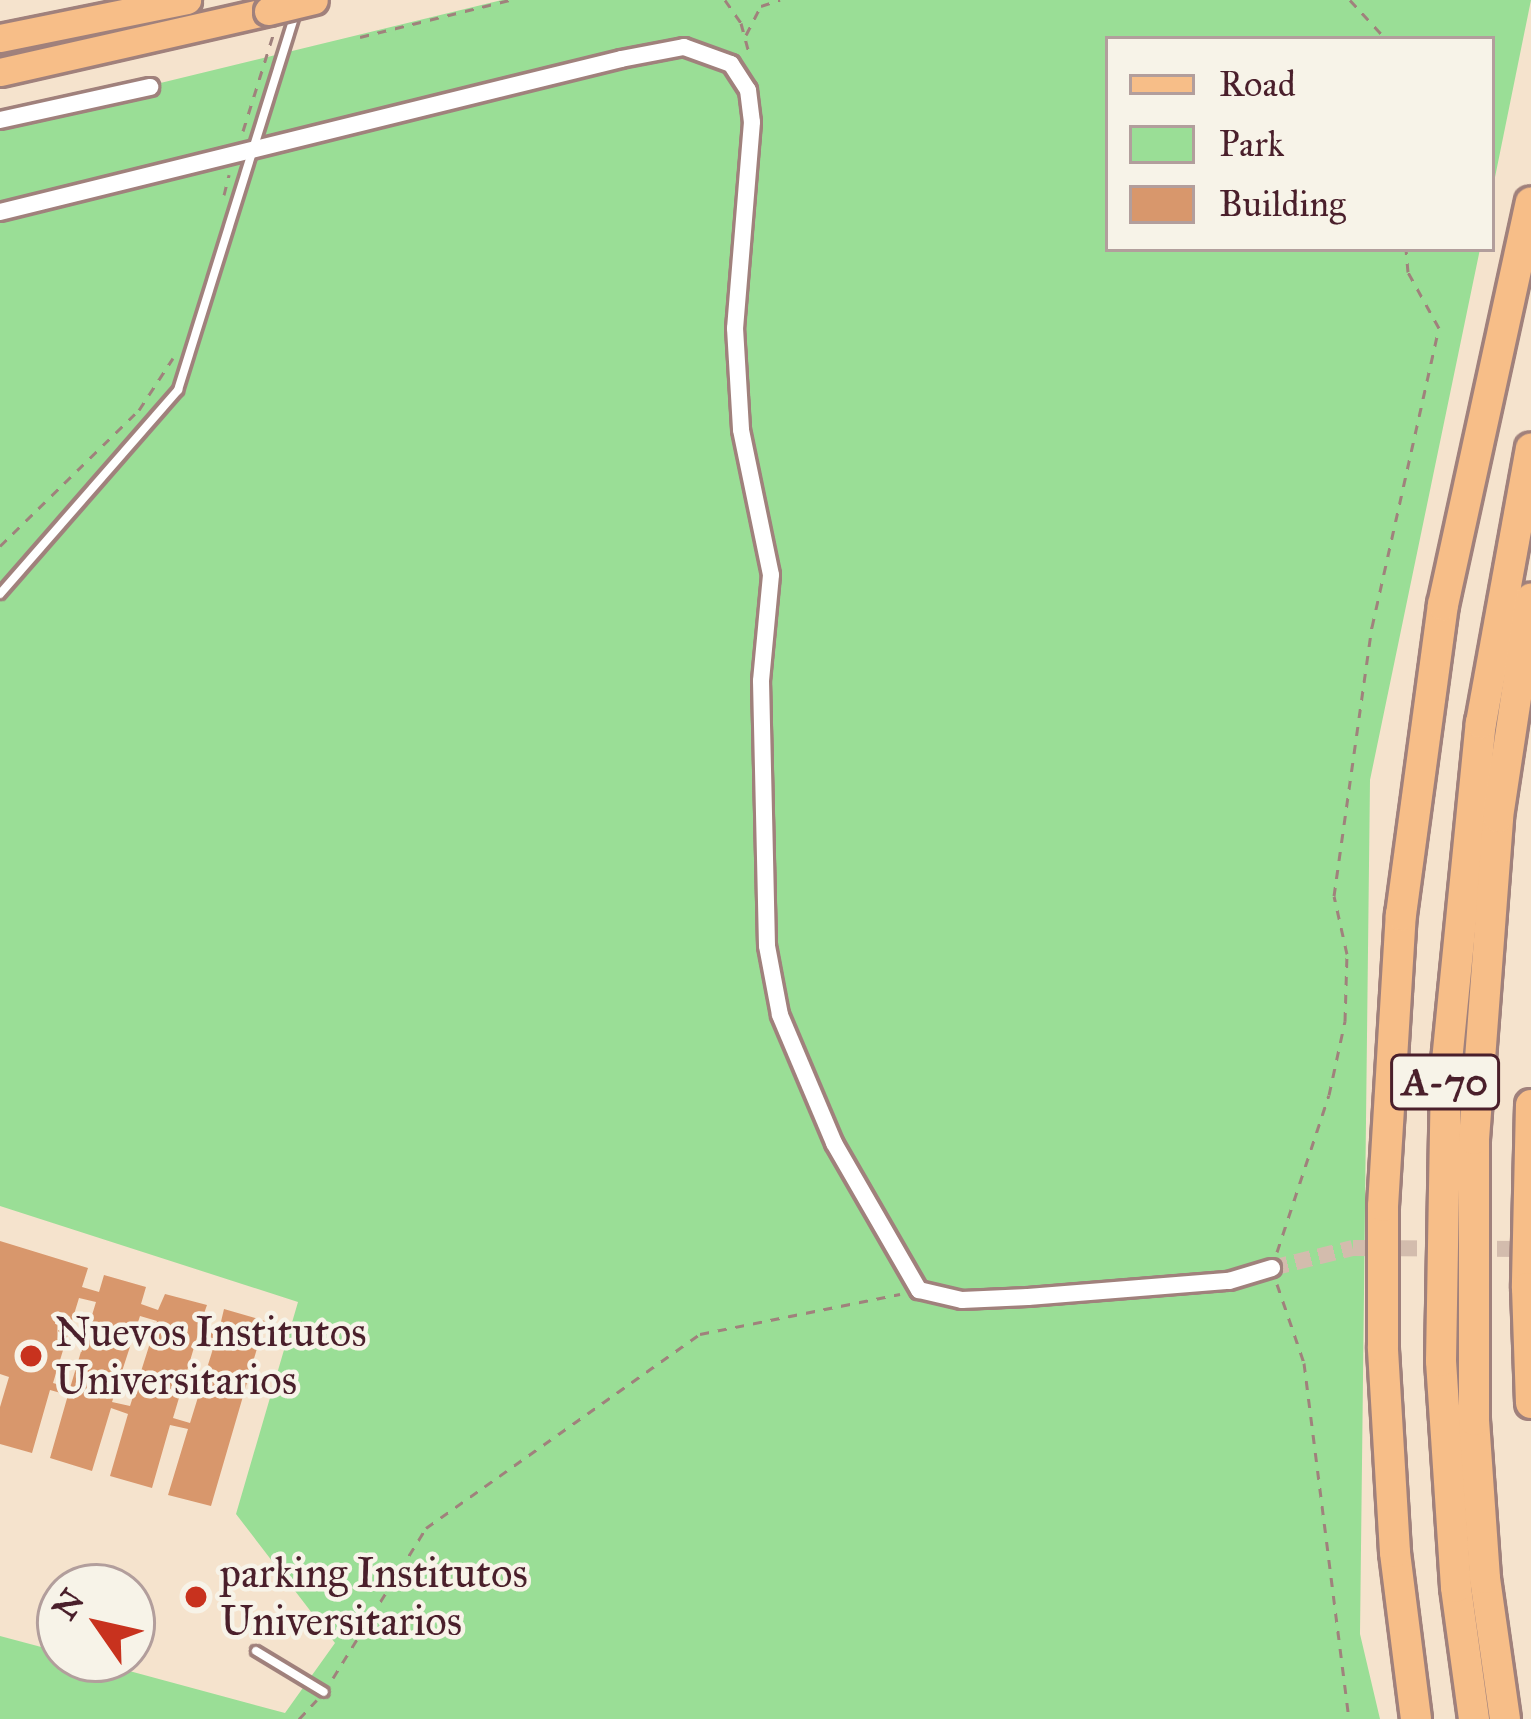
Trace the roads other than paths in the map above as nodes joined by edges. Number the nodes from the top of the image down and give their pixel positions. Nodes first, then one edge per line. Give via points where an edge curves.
1 (187, 0) edge
2 (300, 0) edge
3 (314, 0) edge
4 (0, 38) edge
5 (0, 72) edge
6 (150, 87) dead end
7 (0, 119) edge
8 (260, 144) junction
9 (1531, 202) edge
10 (0, 212) edge
11 (1531, 449) edge
12 (0, 594) edge
13 (1531, 598) edge
14 (1531, 1105) edge
15 (1272, 1268) tunnel mouth
16 (1531, 1403) edge
17 (1474, 1420) junction
18 (256, 1652) dead end
19 (324, 1692) road end
20 (1416, 1719) edge
21 (1474, 1719) edge
22 (1504, 1719) edge
23 (1520, 1719) edge

1 - 4 main road
2 - 8 lane
3 - 5 main road, bridge via 273,17
6 - 7 street
8 - 10 street
8 - 12 lane via 178,390
8 - 15 street via 684,47 731,64 748,90 752,122 735,328 741,430 771,575 761,681 767,946 780,1015 834,1143 919,1290 962,1300 1028,1297 1229,1281
9 - 20 highway via 1443,605 1399,934 1383,1347 1395,1552
11 - 21 highway, A-70 via 1481,723 1446,1071 1441,1361
13 - 17 highway, A-70 via 1498,817 1478,1049
14 - 16 highway
17 - 22 highway, A-70
17 - 23 highway via 1490,1457
18 - 19 lane

